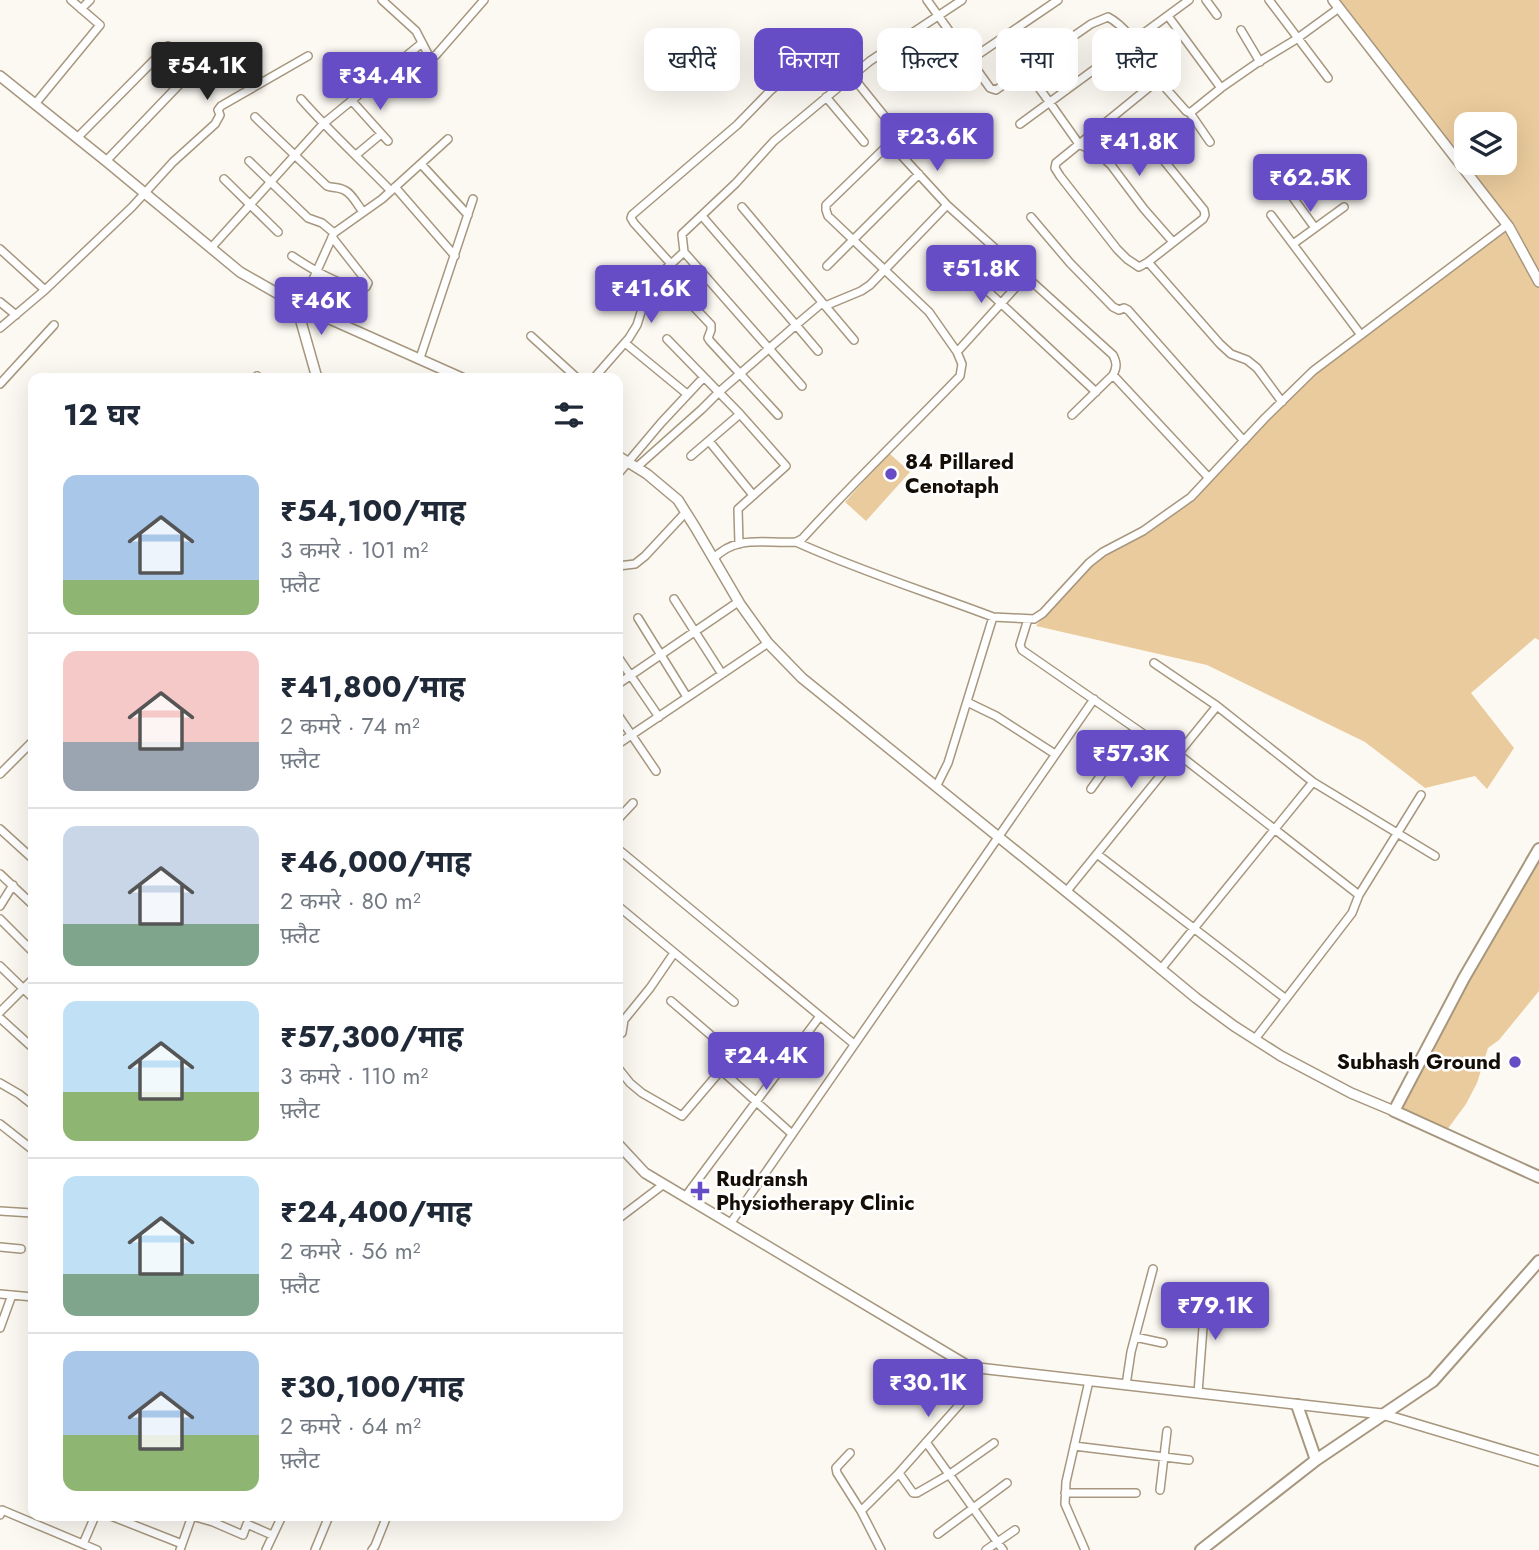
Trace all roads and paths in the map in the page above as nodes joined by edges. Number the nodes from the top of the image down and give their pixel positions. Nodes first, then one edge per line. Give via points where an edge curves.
1 (71, 0) edge
2 (90, 0) edge
3 (382, 0) edge
4 (484, 0) edge
5 (926, 0) edge
6 (962, 0) edge
7 (1058, 0) edge
8 (1189, 0) edge
9 (1206, 0) edge
10 (1269, 0) edge
11 (1336, 4) edge
12 (81, 9) junction
13 (1217, 15) dead end
14 (938, 16) junction
15 (1168, 16) junction
16 (947, 28) edge
17 (1121, 28) edge
18 (1152, 28) edge
19 (1241, 30) dead end
20 (1078, 33) edge
21 (1298, 38) junction
22 (422, 43) junction
23 (168, 46) dead end
24 (982, 52) edge
25 (308, 56) dead end
26 (1260, 61) junction
27 (197, 66) dead end
28 (863, 67) edge
29 (1092, 72) edge
30 (0, 76) edge
31 (982, 77) edge
32 (1328, 79) dead end
33 (1222, 88) junction
34 (863, 89) edge
35 (996, 90) edge
36 (770, 91) edge
37 (833, 91) edge
38 (1041, 91) edge
39 (826, 97) junction
40 (301, 99) dead end
41 (352, 100) junction
42 (1050, 103) junction
43 (35, 104) junction
44 (1190, 113) junction
45 (255, 117) dead end
46 (323, 124) junction
47 (1020, 124) dead end
48 (381, 134) junction
49 (1144, 136) dead end
50 (77, 138) junction
51 (448, 139) dead end
52 (388, 141) dead end
53 (864, 142) dead end
54 (1210, 142) dead end
55 (890, 143) junction
56 (1079, 144) junction
57 (295, 155) junction
58 (356, 155) junction
59 (106, 161) junction
60 (250, 162) dead end
61 (1268, 163) dead end
62 (421, 164) junction
63 (919, 174) junction
64 (223, 179) dead end
65 (271, 182) junction
66 (393, 189) junction
67 (144, 193) junction
68 (473, 199) dead end
69 (251, 204) junction
70 (947, 205) junction
71 (1345, 206) dead end
72 (742, 207) dead end
73 (363, 212) junction
74 (468, 215) junction
75 (1271, 215) dead end
76 (702, 216) junction
77 (1031, 217) dead end
78 (1507, 225) junction
79 (1315, 228) junction
80 (278, 232) dead end
81 (333, 235) junction
82 (853, 240) junction
83 (1172, 242) junction
84 (1293, 244) junction
85 (211, 248) junction
86 (0, 249) edge
87 (684, 251) junction
88 (292, 256) dead end
89 (455, 256) junction
90 (1148, 262) junction
91 (671, 264) junction
92 (827, 266) dead end
93 (962, 268) dead end
94 (884, 270) junction
95 (316, 272) junction
96 (662, 272) junction
97 (1026, 276) junction
98 (1539, 282) edge
99 (45, 290) junction
100 (0, 302) edge
101 (1001, 304) junction
102 (299, 305) junction
103 (824, 305) junction
104 (16, 315) junction
105 (54, 325) dead end
106 (796, 325) junction
107 (0, 328) edge
108 (1361, 335) junction
109 (531, 336) dead end
110 (667, 339) dead end
111 (855, 340) dead end
112 (625, 343) junction
113 (770, 349) junction
114 (818, 351) dead end
115 (957, 352) junction
116 (420, 358) junction
117 (316, 373) edge
118 (452, 373) edge
119 (572, 373) edge
120 (598, 373) edge
121 (740, 374) junction
122 (1113, 375) junction
123 (704, 377) junction
124 (0, 383) edge
125 (802, 386) dead end
126 (719, 392) junction
127 (1096, 392) junction
128 (687, 394) junction
129 (1282, 402) junction
130 (740, 414) junction
131 (778, 415) dead end
132 (1072, 415) dead end
133 (1244, 440) junction
134 (709, 441) junction
135 (691, 456) dead end
136 (623, 458) edge
137 (628, 461) junction
138 (637, 467) junction
139 (623, 468) edge
140 (1209, 478) junction
141 (753, 495) junction
142 (686, 512) junction
143 (796, 542) junction
144 (739, 544) junction
145 (713, 559) junction
146 (623, 565) edge
147 (674, 599) dead end
148 (738, 602) junction
149 (993, 617) junction
150 (638, 618) dead end
151 (1028, 619) junction
152 (696, 631) junction
153 (768, 643) junction
154 (661, 654) junction
155 (1154, 663) dead end
156 (623, 664) edge
157 (722, 674) junction
158 (630, 675) junction
159 (623, 680) edge
160 (687, 697) junction
161 (1094, 699) junction
162 (967, 702) junction
163 (1217, 706) junction
164 (659, 717) junction
165 (623, 723) edge
166 (1135, 728) junction
167 (631, 735) junction
168 (623, 741) edge
169 (28, 746) edge
170 (1055, 754) junction
171 (1178, 754) junction
172 (656, 771) dead end
173 (0, 774) edge
174 (1313, 782) junction
175 (936, 787) junction
176 (1091, 789) dead end
177 (1421, 795) dead end
178 (634, 803) dead end
179 (623, 814) edge
180 (0, 829) edge
181 (1275, 831) junction
182 (1398, 833) junction
183 (998, 836) junction
184 (1539, 849) edge
185 (623, 853) edge
186 (28, 854) edge
187 (1097, 854) junction
188 (1435, 856) dead end
189 (0, 874) edge
190 (13, 885) junction
191 (1066, 892) junction
192 (1359, 895) junction
193 (28, 900) edge
194 (0, 906) edge
195 (623, 910) edge
196 (0, 919) edge
197 (1194, 929) junction
198 (28, 947) edge
199 (674, 953) junction
200 (0, 966) edge
201 (1161, 969) junction
202 (28, 984) edge
203 (24, 988) junction
204 (28, 992) edge
205 (1286, 999) junction
206 (671, 1001) dead end
207 (734, 1002) dead end
208 (0, 1012) edge
209 (820, 1016) junction
210 (0, 1018) edge
211 (623, 1026) edge
212 (1255, 1039) junction
213 (28, 1043) edge
214 (854, 1044) junction
215 (734, 1055) junction
216 (749, 1068) dead end
217 (721, 1070) junction
218 (623, 1074) edge
219 (0, 1083) edge
220 (28, 1101) edge
221 (756, 1102) junction
222 (1394, 1111) junction
223 (0, 1124) edge
224 (792, 1134) junction
225 (28, 1146) edge
226 (623, 1149) edge
227 (1539, 1177) edge
228 (664, 1184) junction
229 (685, 1197) junction
230 (0, 1211) edge
231 (28, 1213) edge
232 (623, 1215) edge
233 (730, 1224) junction
234 (0, 1247) edge
235 (21, 1249) dead end
236 (1539, 1261) edge
237 (1153, 1269) dead end
238 (1206, 1289) dead end
239 (0, 1294) edge
240 (12, 1295) junction
241 (28, 1297) edge
242 (1177, 1299) dead end
243 (1205, 1302) junction
244 (1203, 1313) junction
245 (1254, 1315) dead end
246 (0, 1328) edge
247 (1135, 1337) junction
248 (1163, 1343) dead end
249 (970, 1367) junction
250 (1089, 1381) junction
251 (1126, 1385) junction
252 (1198, 1393) junction
253 (1297, 1405) junction
254 (1382, 1415) junction
255 (1167, 1431) dead end
256 (926, 1442) junction
257 (994, 1443) dead end
258 (1074, 1446) junction
259 (850, 1453) dead end
260 (1164, 1457) junction
261 (1189, 1460) dead end
262 (1316, 1460) junction
263 (1539, 1461) edge
264 (899, 1472) junction
265 (950, 1474) junction
266 (1007, 1483) dead end
267 (1160, 1490) dead end
268 (1065, 1493) junction
269 (1136, 1493) dead end
270 (973, 1507) junction
271 (860, 1511) junction
272 (0, 1516) edge
273 (28, 1521) edge
274 (28, 1521) edge
275 (93, 1521) edge
276 (122, 1521) edge
277 (190, 1521) edge
278 (210, 1521) edge
279 (279, 1521) edge
280 (328, 1521) edge
281 (385, 1521) edge
282 (1015, 1530) dead end
283 (937, 1534) dead end
284 (272, 1535) junction
285 (998, 1543) junction
286 (83, 1544) junction
287 (181, 1547) edge
288 (97, 1550) edge
289 (266, 1550) edge
290 (315, 1550) edge
291 (372, 1550) edge
292 (881, 1550) edge
293 (986, 1550) edge
294 (1003, 1550) edge
295 (1085, 1550) edge
296 (1201, 1550) edge

1 - 12 street
2 - 12 street
3 - 22 street via 416,31
4 - 22 street via 434,57
5 - 14 street
6 - 14 street
7 - 24 street
8 - 15 street
9 - 13 street
10 - 21 street
11 - 21 street
11 - 78 street
12 - 43 street via 100,25
14 - 16 street
14 - 28 street
15 - 18 street
15 - 33 street
17 - 20 street via 1108,17
19 - 26 street
21 - 26 street
21 - 32 street
22 - 41 street
23 - 50 street
25 - 67 street via 221,106 215,124
26 - 33 street
27 - 59 street
29 - 42 street
30 - 43 street
31 - 35 street
33 - 44 street
34 - 55 street via 897,129
36 - 91 street via 632,215
37 - 39 street
38 - 42 street
39 - 53 street
39 - 76 street via 774,141
40 - 46 street
41 - 46 street
41 - 48 street
42 - 47 street
42 - 56 street
43 - 50 street
44 - 54 street
44 - 56 street via 1162,84 1153,84
45 - 57 street
46 - 57 street
46 - 58 street
48 - 52 street
48 - 58 street
49 - 83 street via 1204,210 1203,219
50 - 59 street
51 - 62 street
55 - 63 street
55 - 82 street via 826,205 828,216
56 - 83 street via 1111,164
56 - 90 street via 1055,168 1117,249 1139,267
57 - 65 street
57 - 73 street via 327,186 347,191
58 - 66 street
59 - 67 street
60 - 65 street
61 - 79 street
62 - 66 street
62 - 74 street
63 - 70 street
63 - 82 street
64 - 69 street
65 - 69 street
65 - 81 street
66 - 73 street
66 - 89 street
67 - 85 street
67 - 99 street
68 - 74 street
69 - 80 street
69 - 85 street
70 - 94 street
70 - 97 street
71 - 79 street
72 - 103 street
73 - 81 street
74 - 89 street
75 - 84 street
76 - 87 street via 682,234
76 - 106 street
77 - 133 street via 1113,307 1128,310 1139,321
78 - 98 street
78 - 108 street
79 - 84 street
81 - 95 street
81 - 95 street via 368,283 366,288
82 - 92 street
82 - 94 street
83 - 90 street
84 - 108 street
85 - 102 street via 240,272
86 - 99 street
87 - 91 street
87 - 113 street
88 - 95 street
89 - 116 street
90 - 129 street via 1220,344 1257,369
91 - 96 street
93 - 101 street
94 - 103 street via 861,291
94 - 115 street via 929,312
95 - 102 street
96 - 112 street
96 - 121 street via 707,320 708,338
97 - 101 street
97 - 122 street via 1113,355 1117,368
99 - 104 street
100 - 104 street
101 - 115 street
101 - 127 street
102 - 116 street
102 - 117 street
103 - 106 street
103 - 111 street
104 - 107 street
105 - 124 street
106 - 113 street
106 - 114 street
108 - 129 street via 1313,371
109 - 119 street
110 - 123 street
112 - 120 street
112 - 128 street
113 - 121 street
113 - 125 street
115 - 143 street via 960,376
116 - 118 street
121 - 126 street
121 - 131 street
122 - 127 street
122 - 140 street
123 - 126 street
123 - 128 street
126 - 130 street
126 - 138 street
127 - 132 street
128 - 137 street
129 - 133 street
130 - 134 street
130 - 141 street via 786,466
133 - 140 street
134 - 135 street
134 - 141 street
136 - 137 street
137 - 138 street
137 - 139 street
138 - 142 street
140 - 151 street via 1177,508 1089,562 1043,613
141 - 144 street via 738,509
142 - 145 street
142 - 146 street via 645,556
143 - 144 street
143 - 149 street
144 - 145 street
145 - 148 street
147 - 152 street
148 - 152 street
148 - 153 street
149 - 151 street
149 - 162 street
150 - 154 street
151 - 161 street via 1022,650
152 - 154 street
152 - 157 street
153 - 157 street
153 - 175 street via 802,678
154 - 158 street
154 - 160 street
155 - 163 street
156 - 158 street
157 - 160 street
158 - 159 street
158 - 164 street
160 - 164 street
161 - 166 street
161 - 170 street
162 - 170 street
162 - 175 street
163 - 171 street
163 - 174 street
164 - 167 street
165 - 167 street
166 - 171 street
166 - 176 street
167 - 168 street
167 - 172 street
169 - 173 street
170 - 183 street
171 - 181 street
171 - 187 street
174 - 181 street
174 - 182 street
175 - 183 street
177 - 182 street
178 - 179 street
180 - 186 street
181 - 192 street
181 - 197 street
182 - 188 street
182 - 192 street
183 - 191 street
183 - 214 street
184 - 222 main road
185 - 209 street
187 - 191 street
187 - 197 street
189 - 190 street
190 - 193 street
190 - 194 street
191 - 201 street
192 - 205 street via 1352,913
195 - 199 street
196 - 198 street
197 - 201 street
197 - 205 street
199 - 207 street
199 - 211 street
200 - 203 street
201 - 212 street
202 - 203 street
203 - 204 street
203 - 208 street
205 - 212 street
206 - 215 street
209 - 214 street
209 - 221 street
210 - 213 street
212 - 222 street via 1340,1087
214 - 224 street
215 - 216 street
215 - 217 street
217 - 218 street via 682,1116 642,1093
217 - 221 street
219 - 220 street
221 - 224 street
221 - 229 street
222 - 227 main road
223 - 225 street
224 - 233 street
226 - 228 street via 645,1173
228 - 229 street
228 - 232 street
229 - 233 street
230 - 231 street
233 - 249 street
234 - 235 street
236 - 254 main road via 1433,1381
237 - 247 street
238 - 243 street
239 - 240 street
240 - 241 street
240 - 246 street
242 - 243 street
243 - 244 street
244 - 245 street
244 - 252 street
247 - 248 street
247 - 251 street
249 - 250 street
249 - 256 street via 960,1404
250 - 251 street
250 - 258 street
251 - 252 street
252 - 253 street
253 - 254 street
253 - 262 main road
254 - 262 main road
254 - 263 street
255 - 260 street
256 - 264 street
256 - 265 street
257 - 265 street
258 - 260 street
258 - 268 street
259 - 271 street via 836,1468
260 - 261 street
260 - 267 street
262 - 296 main road
264 - 265 street via 913,1493
264 - 271 street
265 - 270 street
266 - 270 street
268 - 269 street
268 - 295 street via 1065,1504
270 - 283 street
270 - 285 street
271 - 292 street
272 - 274 street via 2,1510
273 - 286 street
275 - 286 street
276 - 287 street
277 - 287 street
278 - 284 street via 243,1535 247,1524
279 - 284 street
280 - 290 street
281 - 291 street
282 - 285 street
284 - 289 street
285 - 293 street
285 - 294 street
286 - 288 street

